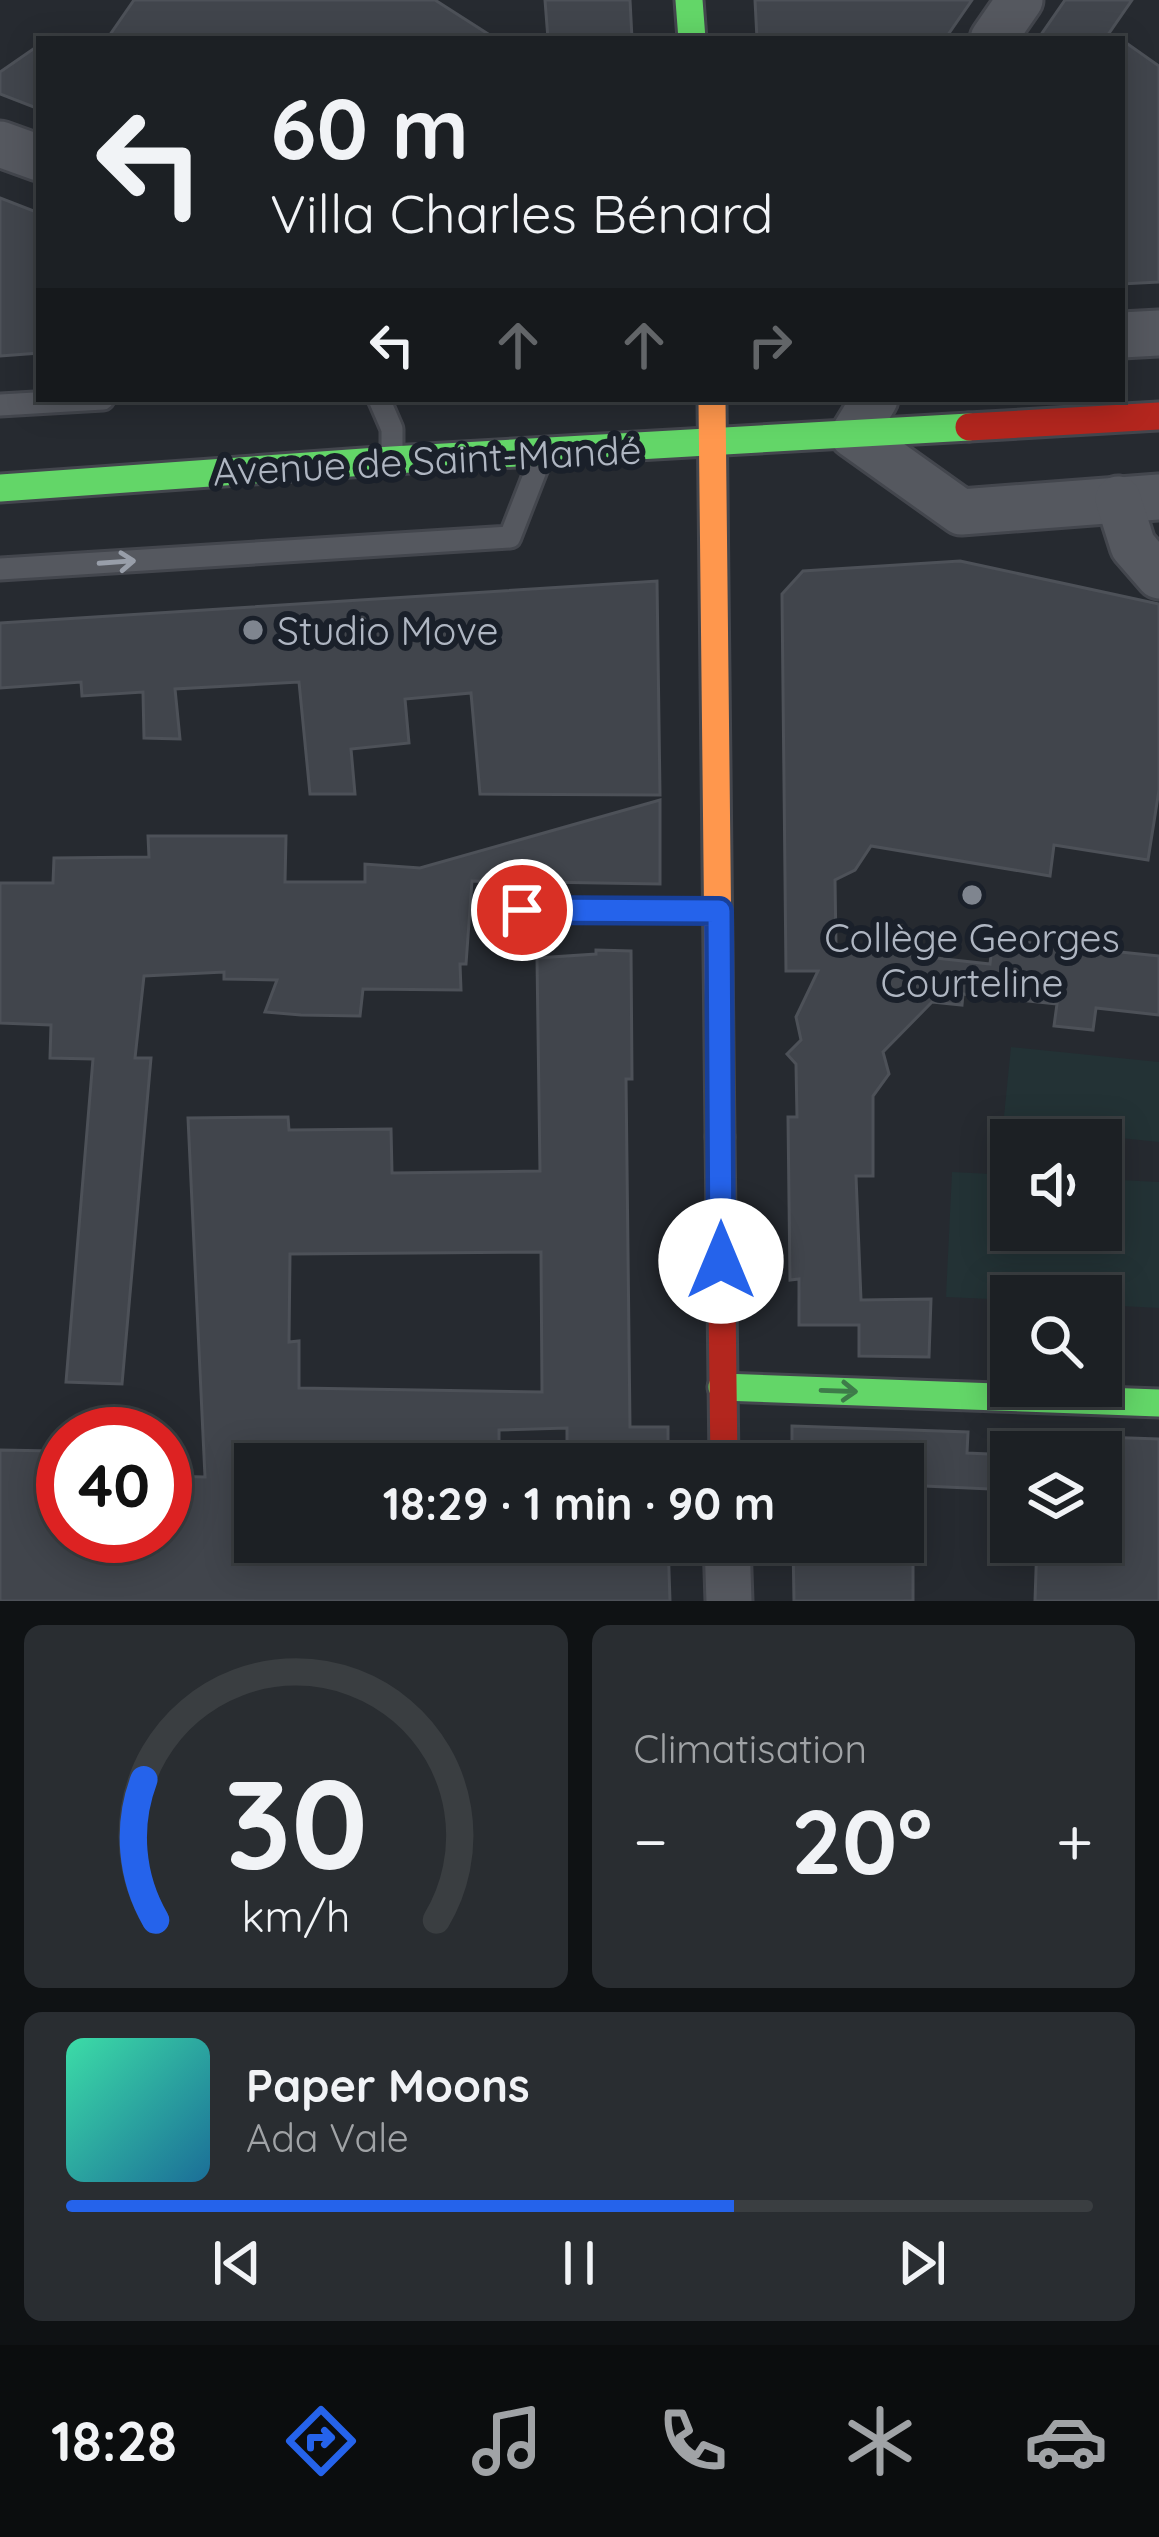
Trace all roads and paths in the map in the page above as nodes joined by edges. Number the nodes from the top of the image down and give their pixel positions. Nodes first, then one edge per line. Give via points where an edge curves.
1 (689, 0) edge
2 (1020, 0) edge
3 (692, 36) edge
4 (995, 36) edge
5 (0, 144) edge
6 (36, 157) edge
7 (1159, 332) edge
8 (1125, 335) edge
9 (52, 402) edge
10 (380, 402) edge
11 (0, 405) edge
12 (711, 409) edge
13 (1159, 416) edge
14 (864, 417) edge
15 (544, 453) junction
16 (392, 460) junction
17 (0, 488) edge
18 (1139, 498) edge
19 (0, 569) edge
20 (1159, 576) edge
21 (522, 910) dead end
22 (719, 911) junction
23 (722, 1387) junction
24 (1159, 1403) edge
25 (723, 1443) edge
26 (728, 1563) edge
27 (729, 1601) edge

1 - 3 street
2 - 4 street
5 - 6 street
7 - 8 street
9 - 11 lane
10 - 16 lane via 392,429
12 - 14 street, Avenue de Saint-Mandé
12 - 15 street, Avenue de Saint-Mandé
12 - 22 street
13 - 14 street, Avenue de Saint-Mandé
14 - 18 street via 961,512
15 - 16 street, Avenue de Saint-Mandé
19 -> 15 lane via 510,537
16 - 17 street, Avenue de Saint-Mandé
18 - 20 street via 1133,546
21 - 22 lane
22 - 23 street
23 -> 24 street
23 - 25 street
26 - 27 street

